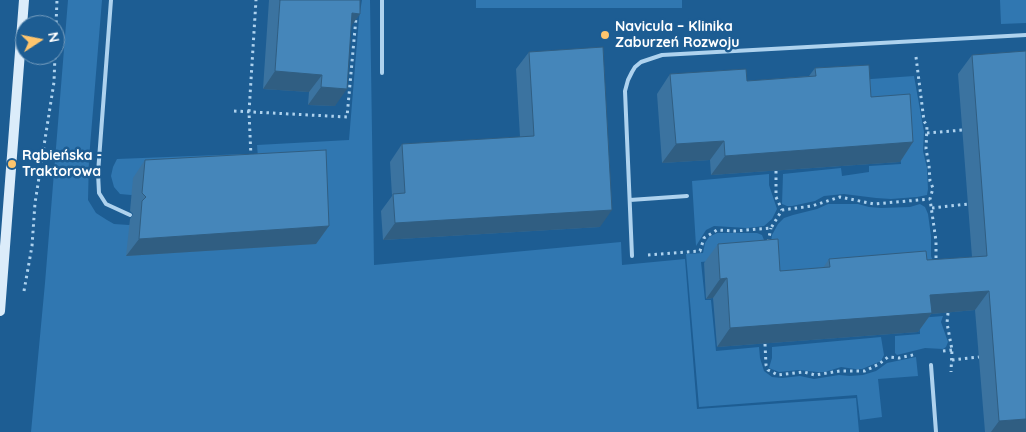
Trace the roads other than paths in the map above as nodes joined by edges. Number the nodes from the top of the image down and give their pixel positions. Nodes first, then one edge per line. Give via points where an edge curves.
1 (24, 0) edge
2 (111, 0) edge
3 (382, 0) edge
4 (1026, 35) edge
5 (382, 73) dead end
6 (687, 196) dead end
7 (630, 200) junction
8 (130, 215) dead end
9 (632, 256) dead end
10 (0, 311) edge
11 (930, 365) dead end
12 (936, 432) edge

1 - 10 street
2 - 8 lane via 99,193 106,204
3 - 5 lane
4 - 7 lane via 653,57 635,67 625,91
6 - 7 lane
7 - 9 lane
11 - 12 lane

